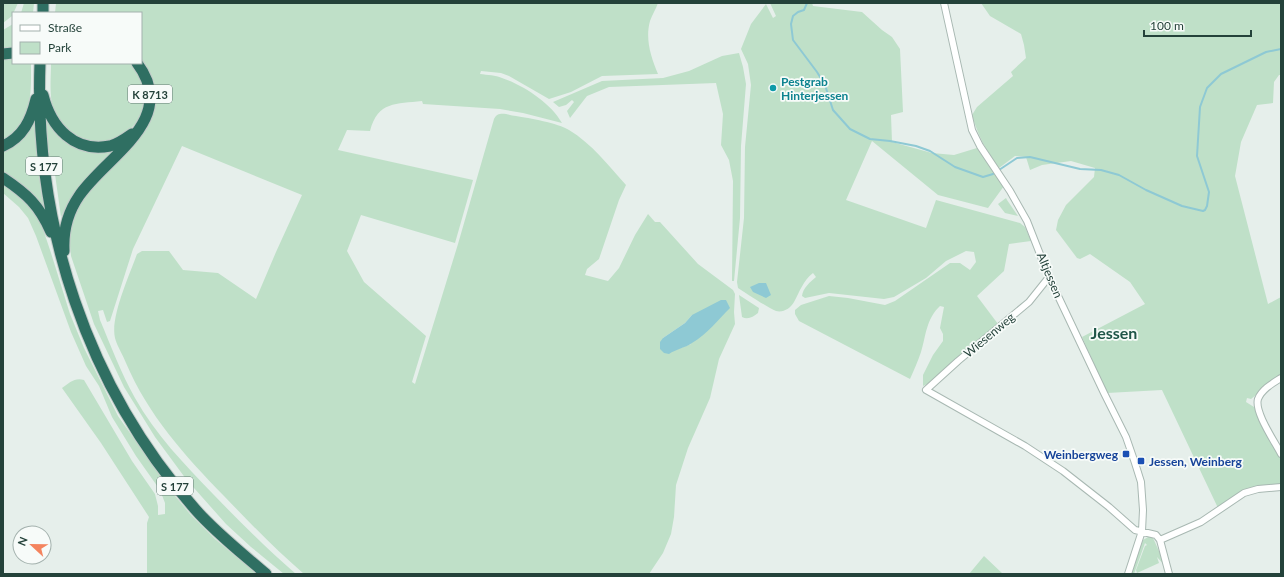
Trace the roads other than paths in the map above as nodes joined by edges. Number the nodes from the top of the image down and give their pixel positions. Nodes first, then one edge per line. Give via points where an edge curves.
1 (944, 3) edge
2 (40, 64) edge
3 (138, 64) edge
4 (40, 83) junction
5 (141, 127) junction
6 (3, 146) edge
7 (3, 178) edge
8 (59, 248) junction
9 (64, 266) junction
10 (1049, 277) junction
11 (1281, 378) edge
12 (1281, 437) edge
13 (1274, 441) junction
14 (1281, 454) edge
15 (1281, 487) edge
16 (1142, 531) junction
17 (1160, 540) junction
18 (266, 574) edge
19 (1128, 574) edge
20 (1169, 574) edge

1 - 10 street, Altjessen via 972,130 1027,221
2 - 4 highway, S 177
3 - 5 highway, K 8713 via 147,78 150,96 148,111
4 - 5 highway via 44,100 56,126 81,144 92,147 111,146
4 - 6 highway via 29,122 12,142
4 - 8 highway, S 177 via 43,154
5 - 9 highway via 124,149 85,188 72,207 65,236
7 - 8 highway via 33,201
8 - 9 highway, S 177
9 - 18 highway, S 177 via 89,340 126,415 175,485 196,510 220,535
10 - 16 street, Altjessen via 1126,436 1140,482
10 - 16 street, Wiesenweg via 1029,302 926,390 1025,446 1063,471 1135,530
11 - 13 street via 1266,389 1258,400 1260,415
12 - 13 street
13 - 14 street
15 - 17 street via 1244,493 1201,522
16 - 17 street via 1156,535
16 - 19 street, Altjessen
17 - 20 street

